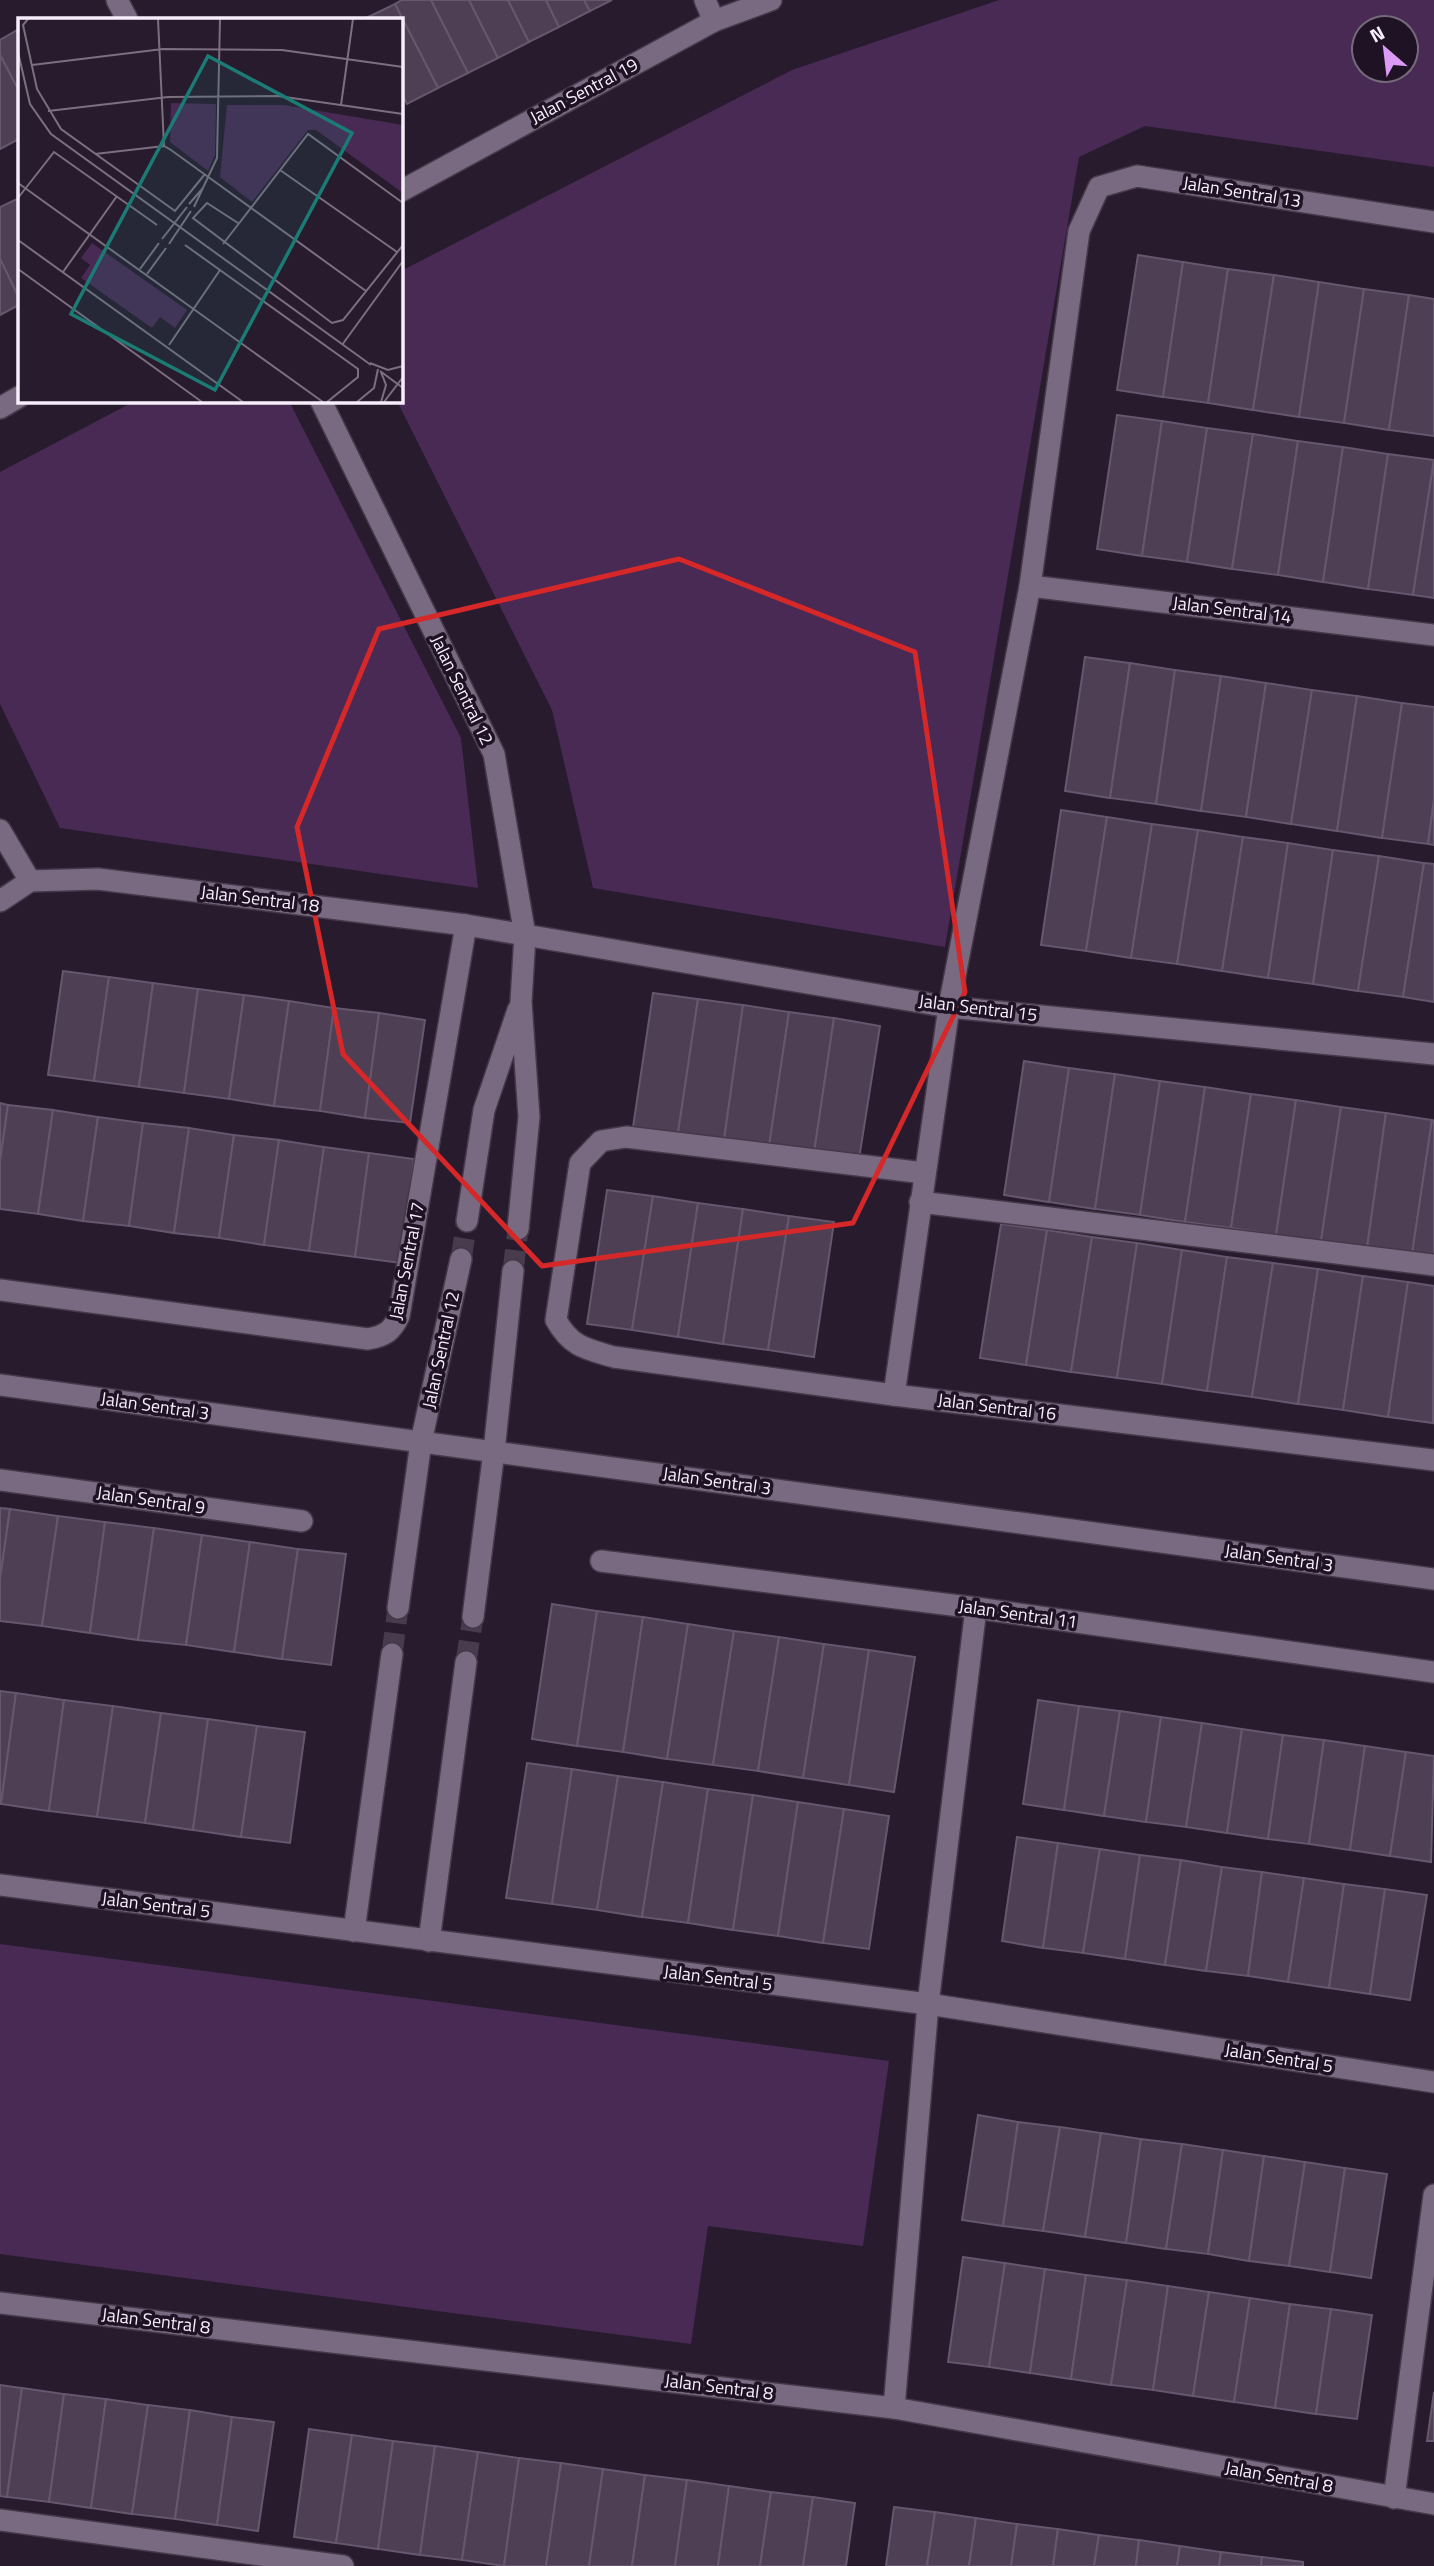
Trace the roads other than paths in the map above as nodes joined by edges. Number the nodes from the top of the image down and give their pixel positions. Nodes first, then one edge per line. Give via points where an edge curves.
1 (117, 0) edge
2 (705, 0) edge
3 (771, 0) edge
4 (126, 18) edge
5 (714, 21) junction
6 (402, 190) edge
7 (1434, 222) edge
8 (18, 398) edge
9 (321, 402) edge
10 (0, 408) edge
11 (1030, 586) junction
12 (1434, 635) edge
13 (0, 830) edge
14 (30, 881) junction
15 (0, 901) edge
16 (466, 925) junction
17 (525, 935) junction
18 (521, 1002) junction
19 (949, 1007) junction
20 (1434, 1054) edge
21 (924, 1173) junction
22 (920, 1202) junction
23 (467, 1221) tunnel mouth
24 (518, 1229) tunnel mouth
25 (461, 1259) tunnel mouth
26 (1434, 1265) edge
27 (513, 1270) tunnel mouth
28 (0, 1290) edge
29 (0, 1385) edge
30 (894, 1395) junction
31 (421, 1441) junction
32 (494, 1451) junction
33 (1434, 1460) edge
34 (0, 1480) edge
35 (302, 1521) dead end
36 (601, 1561) dead end
37 (1434, 1579) edge
38 (398, 1608) tunnel mouth
39 (976, 1608) junction
40 (472, 1617) tunnel mouth
41 (391, 1654) tunnel mouth
42 (467, 1662) tunnel mouth
43 (1434, 1672) edge
44 (0, 1885) edge
45 (354, 1931) junction
46 (429, 1941) junction
47 (928, 2004) junction
48 (1434, 2082) edge
49 (1434, 2195) edge
50 (0, 2302) edge
51 (894, 2408) junction
52 (1394, 2498) junction
53 (1434, 2504) edge
54 (0, 2520) edge
55 (343, 2566) edge

1 - 4 street
2 - 5 street
3 - 5 street, Jalan Sentral 19
5 - 6 street, Jalan Sentral 19
7 - 11 street, Jalan Sentral 13 via 1137,176 1099,187 1079,231
8 - 10 street
9 - 17 street, Jalan Sentral 12 via 494,754
11 - 12 street, Jalan Sentral 14
11 - 19 street, Jalan Sentral 13
13 - 14 street
14 - 15 street
14 - 16 street, Jalan Sentral 18 via 98,879
16 - 17 street, Jalan Sentral 18
16 - 28 street, Jalan Sentral 17 via 399,1316 382,1337 368,1339
17 - 18 street, Jalan Sentral 12
17 - 19 street, Jalan Sentral 15
18 - 23 street, Jalan Sentral 12 via 484,1110
18 - 24 street, Jalan Sentral 12 via 529,1117
19 - 20 street, Jalan Sentral 15
19 - 21 street, Jalan Sentral 13
21 - 22 street, Jalan Sentral 13
21 - 30 street, Jalan Sentral 16 via 626,1136 601,1141 580,1163 556,1320 565,1337 582,1348 614,1357
22 - 26 street
22 - 30 street, Jalan Sentral 13
25 - 31 street, Jalan Sentral 12
27 - 32 street
29 - 31 street, Jalan Sentral 3
30 - 33 street, Jalan Sentral 16
31 - 32 street, Jalan Sentral 3
31 - 38 street, Jalan Sentral 12
32 - 37 street, Jalan Sentral 3
32 - 40 street
34 - 35 street, Jalan Sentral 9
36 - 39 street, Jalan Sentral 11
39 - 43 street, Jalan Sentral 11
39 - 47 street
41 - 45 street
42 - 46 street
44 - 45 street, Jalan Sentral 5
45 - 46 street, Jalan Sentral 5
46 - 47 street, Jalan Sentral 5
47 - 48 street, Jalan Sentral 5
47 - 51 street
49 - 52 street
50 - 51 street, Jalan Sentral 8
51 - 52 street, Jalan Sentral 8
52 - 53 street, Jalan Sentral 8
54 - 55 street

